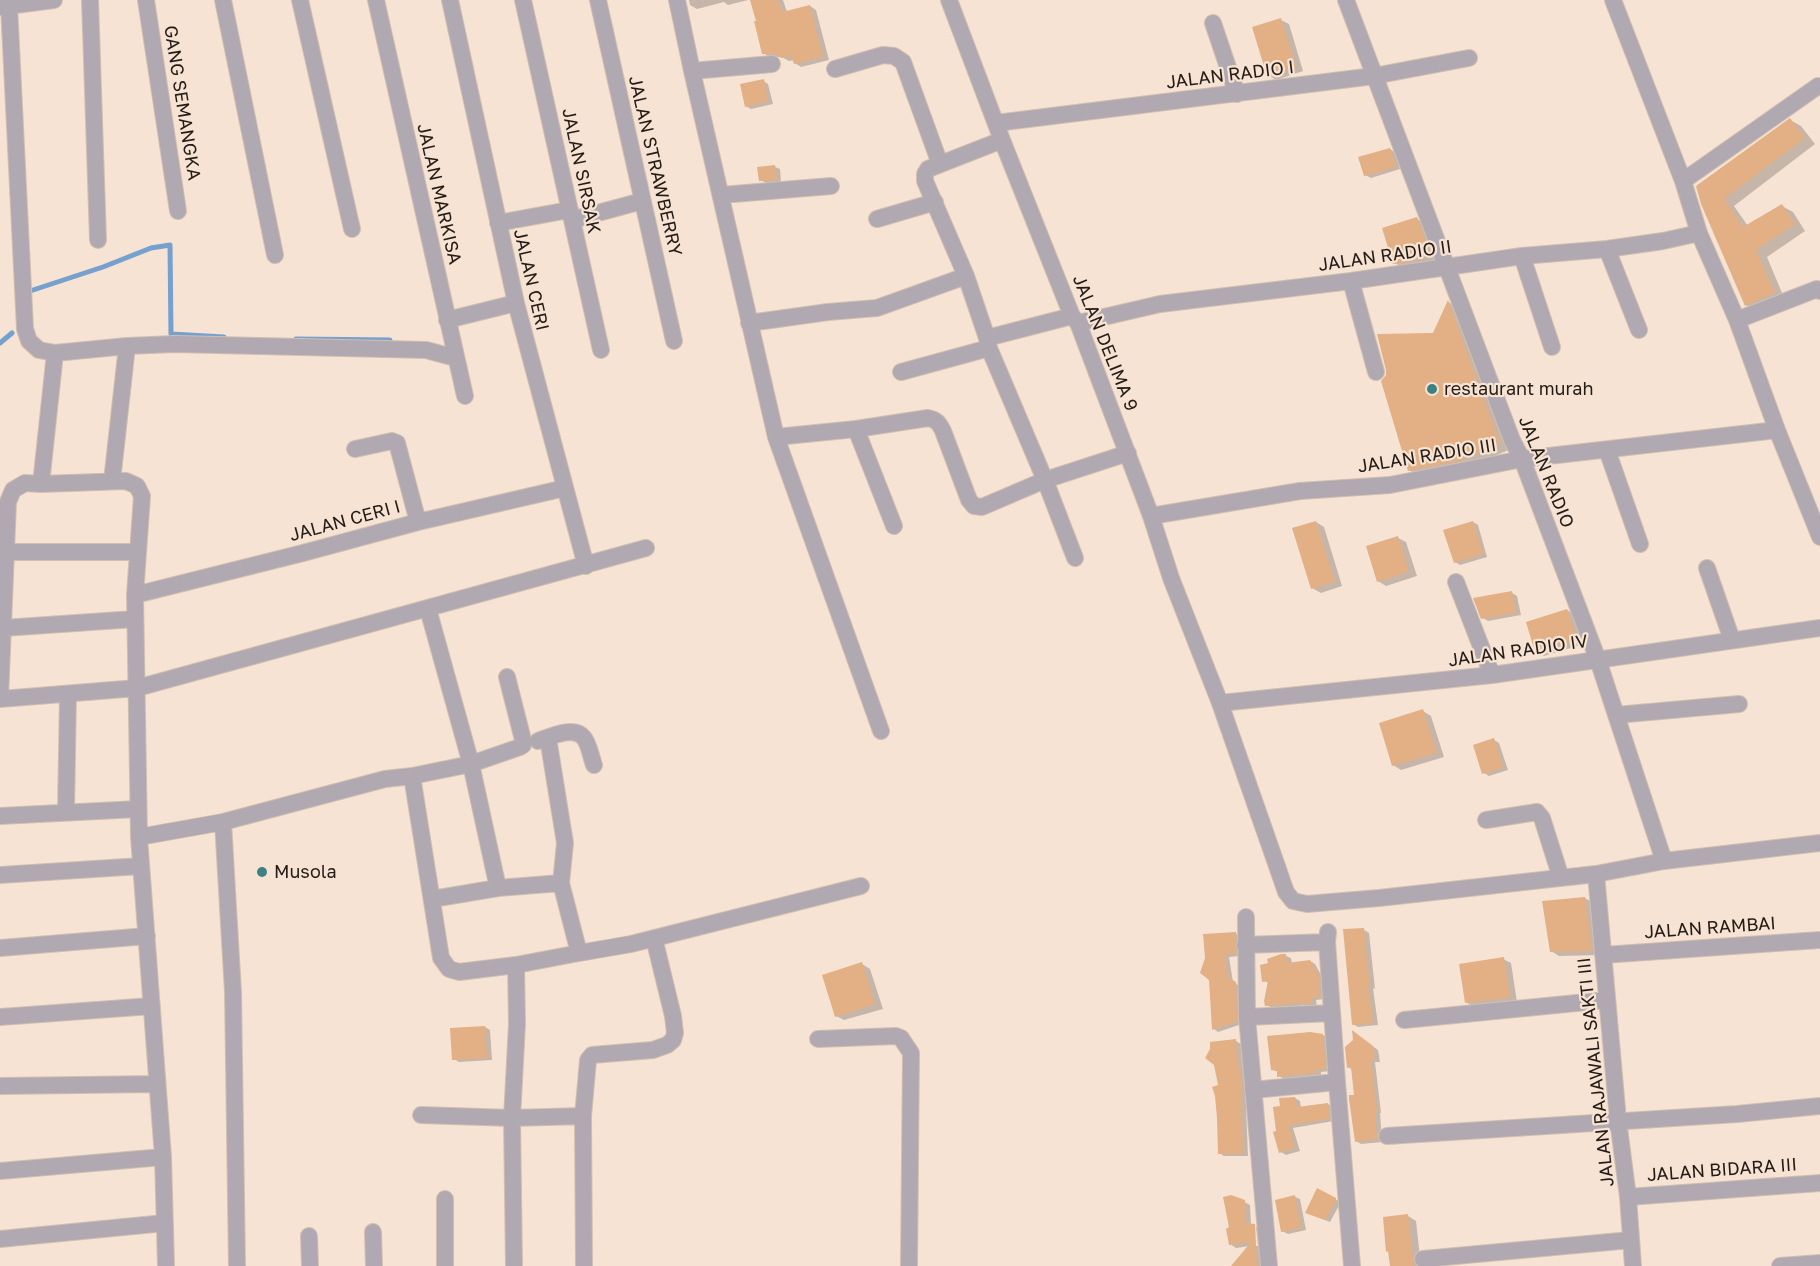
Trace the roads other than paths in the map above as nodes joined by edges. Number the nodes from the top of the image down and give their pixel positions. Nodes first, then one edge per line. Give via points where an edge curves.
1 (54, 0) edge
2 (90, 0) edge
3 (146, 0) edge
4 (223, 0) edge
5 (300, 0) edge
6 (376, 0) edge
7 (450, 0) edge
8 (523, 0) edge
9 (598, 0) edge
10 (677, 0) edge
11 (949, 0) edge
12 (1346, 0) edge
13 (1613, 0) edge
14 (4, 6) edge
15 (1214, 23) dead end
16 (1469, 58) dead end
17 (772, 64) dead end
18 (835, 69) dead end
19 (692, 70) junction
20 (1374, 76) junction
21 (1818, 86) dead end
22 (1237, 94) junction
23 (996, 123) junction
24 (1002, 140) junction
25 (940, 164) junction
26 (1683, 181) junction
27 (831, 186) dead end
28 (721, 195) junction
29 (642, 201) junction
30 (935, 202) junction
31 (178, 212) dead end
32 (571, 215) junction
33 (877, 219) dead end
34 (498, 223) junction
35 (352, 229) dead end
36 (1699, 233) junction
37 (98, 240) dead end
38 (1607, 249) junction
39 (275, 255) dead end
40 (1522, 256) junction
41 (1446, 267) junction
42 (966, 276) junction
43 (1351, 281) junction
44 (1819, 290) edge
45 (516, 303) junction
46 (1075, 319) junction
47 (447, 320) junction
48 (1737, 320) junction
49 (749, 323) junction
50 (1639, 330) dead end
51 (674, 341) dead end
52 (988, 343) junction
53 (127, 346) junction
54 (1552, 347) dead end
55 (601, 350) dead end
56 (55, 353) junction
57 (456, 358) junction
58 (902, 372) dead end
59 (1376, 372) dead end
60 (465, 396) dead end
61 (856, 429) junction
62 (1777, 430) junction
63 (776, 437) junction
64 (355, 449) dead end
65 (1607, 450) junction
66 (1128, 453) junction
67 (1522, 459) junction
68 (1045, 480) junction
69 (112, 481) junction
70 (41, 484) junction
71 (565, 488) junction
72 (1151, 516) junction
73 (418, 522) junction
74 (894, 526) dead end
75 (1820, 537) edge
76 (1640, 544) dead end
77 (646, 549) dead end
78 (7, 552) junction
79 (138, 552) junction
80 (1075, 558) dead end
81 (586, 566) junction
82 (1707, 568) dead end
83 (1456, 582) dead end
84 (135, 595) junction
85 (429, 609) junction
86 (2, 618) edge
87 (135, 619) junction
88 (1820, 628) edge
89 (1732, 640) junction
90 (1598, 660) junction
91 (1492, 675) junction
92 (507, 677) dead end
93 (137, 688) junction
94 (68, 694) junction
95 (0, 699) edge
96 (1220, 703) junction
97 (1739, 704) dead end
98 (1616, 715) junction
99 (881, 731) dead end
100 (548, 738) junction
101 (523, 745) junction
102 (471, 764) junction
103 (594, 765) dead end
104 (412, 776) junction
105 (138, 808) junction
106 (66, 811) junction
107 (0, 816) edge
108 (1486, 820) dead end
109 (223, 822) junction
110 (139, 837) junction
111 (1820, 843) edge
112 (1664, 861) junction
113 (141, 867) junction
114 (1596, 874) junction
115 (0, 875) edge
116 (1562, 878) junction
117 (561, 883) junction
118 (861, 886) dead end
119 (498, 888) junction
120 (432, 899) junction
121 (1246, 917) dead end
122 (147, 936) junction
123 (654, 938) junction
124 (1820, 940) edge
125 (1245, 945) junction
126 (0, 948) edge
127 (579, 953) junction
128 (1603, 955) junction
129 (516, 965) junction
130 (1607, 1000) junction
131 (152, 1006) junction
132 (1332, 1012) junction
133 (0, 1017) edge
134 (1247, 1017) junction
135 (1404, 1020) dead end
136 (818, 1039) dead end
137 (1337, 1082) junction
138 (157, 1084) junction
139 (0, 1086) edge
140 (1253, 1090) junction
141 (1820, 1106) edge
142 (422, 1115) dead end
143 (583, 1116) junction
144 (512, 1118) junction
145 (1618, 1120) junction
146 (1387, 1136) dead end
147 (163, 1157) junction
148 (0, 1171) edge
149 (1820, 1183) edge
150 (1628, 1197) junction
151 (445, 1198) dead end
152 (165, 1223) junction
153 (374, 1232) dead end
154 (309, 1236) dead end
155 (0, 1239) edge
156 (1631, 1240) junction
157 (1423, 1259) dead end
158 (1470, 1261) edge
159 (1820, 1263) edge
160 (166, 1266) edge
161 (237, 1266) edge
162 (310, 1266) edge
163 (374, 1266) edge
164 (446, 1266) edge
165 (514, 1266) edge
166 (585, 1266) edge
167 (909, 1266) edge
168 (1269, 1266) edge
169 (1352, 1266) edge
170 (1633, 1266) edge
171 (1780, 1266) edge

1 - 14 street
2 - 37 street
3 - 31 street, GANG SEMANGKA
4 - 39 street
5 - 35 street
6 - 47 street, JALAN MARKISA
7 - 34 street, JALAN CERI
8 - 32 street, JALAN SIRSAK
9 - 29 street, JALAN STRAWBERRY
10 - 19 street
11 - 23 street, JALAN DELIMA 9
12 - 20 street, JALAN RADIO
13 - 26 street
14 - 56 street via 25,329 29,341 39,350
15 - 22 street
16 - 20 street, JALAN RADIO I
17 - 19 street
18 - 25 street via 883,55 903,62
19 - 28 street
20 - 22 street, JALAN RADIO I
20 - 41 street, JALAN RADIO
21 - 26 street
22 - 23 street, JALAN RADIO I
23 - 24 street, JALAN DELIMA 9
24 - 25 street
24 - 46 street, JALAN DELIMA 9
25 - 30 street via 925,174
26 - 36 street
27 - 28 street
28 - 49 street
29 - 32 street
29 - 51 street, JALAN STRAWBERRY
30 - 33 street
30 - 42 street
32 - 34 street
32 - 55 street, JALAN SIRSAK
34 - 45 street, JALAN CERI
36 - 38 street, JALAN RADIO II
36 - 48 street
38 - 40 street, JALAN RADIO II
38 - 50 street
40 - 41 street, JALAN RADIO II
40 - 54 street
41 - 43 street, JALAN RADIO II
41 - 67 street, JALAN RADIO
42 - 49 street via 877,308
42 - 52 street
43 - 46 street, JALAN RADIO II via 1160,304
43 - 59 street
44 - 48 street
45 - 47 street
45 - 71 street, JALAN CERI
46 - 52 street, JALAN RADIO II
46 - 66 street, JALAN DELIMA 9
47 - 57 street, JALAN MARKISA
48 - 62 street
49 - 63 street
52 - 58 street, JALAN RADIO II
52 - 68 street
53 - 56 street
53 - 57 street via 426,350
53 - 69 street
56 - 70 street
57 - 60 street, JALAN MARKISA
61 - 63 street
61 - 68 street via 928,418 938,422 974,506 982,507
61 - 74 street
62 - 65 street, JALAN RADIO III
62 - 75 street
63 - 99 street
64 - 73 street via 397,443
65 - 67 street, JALAN RADIO III
65 - 76 street
66 - 68 street
66 - 72 street, JALAN DELIMA 9
67 - 72 street, JALAN RADIO III via 1430,479 1300,491
67 - 90 street, JALAN RADIO
68 - 80 street
69 - 70 street
69 - 79 street via 137,486 142,496
70 - 78 street via 25,483 13,490 8,502
71 - 73 street, JALAN CERI I
71 - 81 street, JALAN CERI
72 - 96 street, JALAN DELIMA 9
73 - 84 street, JALAN CERI I
77 - 81 street
78 - 79 street
78 - 86 street
79 - 84 street
81 - 85 street
82 - 89 street
83 - 91 street
84 - 87 street
85 - 93 street
85 - 102 street
86 - 87 street
86 - 95 street
87 - 93 street
88 - 89 street, JALAN RADIO IV
89 - 90 street, JALAN RADIO IV
90 - 91 street, JALAN RADIO IV
90 - 98 street, JALAN RADIO
91 - 96 street, JALAN RADIO IV
92 - 101 street
93 - 94 street
93 - 105 street
94 - 95 street
94 - 106 street
96 - 116 street, JALAN DELIMA 9 via 1286,892 1293,902 1378,898
97 - 98 street
98 - 112 street, JALAN RADIO
100 - 101 street
100 - 103 street via 570,732 581,735
100 - 117 street via 565,843
101 - 102 street
102 - 104 street
102 - 119 street
104 - 109 street via 385,779
104 - 120 street
105 - 106 street
105 - 110 street
106 - 107 street
108 - 116 street via 1537,812
109 - 110 street
109 - 161 street via 233,992
110 - 113 street
111 - 112 street
112 - 114 street
113 - 115 street
113 - 122 street
114 - 116 street
114 - 128 street, JALAN RAJAWALI SAKTI III
117 - 119 street
117 - 127 street
118 - 123 street
119 - 120 street
120 - 129 street via 441,958 449,969 459,972
121 - 125 street
122 - 126 street
122 - 131 street
123 - 127 street
123 - 143 street via 673,1016 673,1040 653,1050 592,1055 587,1065
124 - 128 street, JALAN RAMBAI
125 - 132 street via 1328,937
125 - 134 street
127 - 129 street
128 - 130 street, JALAN RAJAWALI SAKTI III
129 - 144 street
130 - 135 street
130 - 145 street, JALAN RAJAWALI SAKTI III
131 - 133 street
131 - 138 street
132 - 134 street
132 - 137 street
134 - 140 street
136 - 167 street via 896,1036 911,1053
137 - 140 street
137 - 169 street
138 - 139 street
138 - 147 street
140 - 168 street
141 - 145 street
142 - 144 street
143 - 144 street
143 - 166 street
144 - 165 street
145 - 146 street
145 - 150 street, JALAN RAJAWALI SAKTI III
147 - 148 street
147 - 152 street
149 - 150 street, JALAN BIDARA III
150 - 156 street, JALAN RAJAWALI SAKTI III
151 - 164 street
152 - 155 street
152 - 160 street
153 - 163 street
154 - 162 street
156 - 158 street
156 - 170 street, JALAN RAJAWALI SAKTI III
157 - 158 street
159 - 171 street

